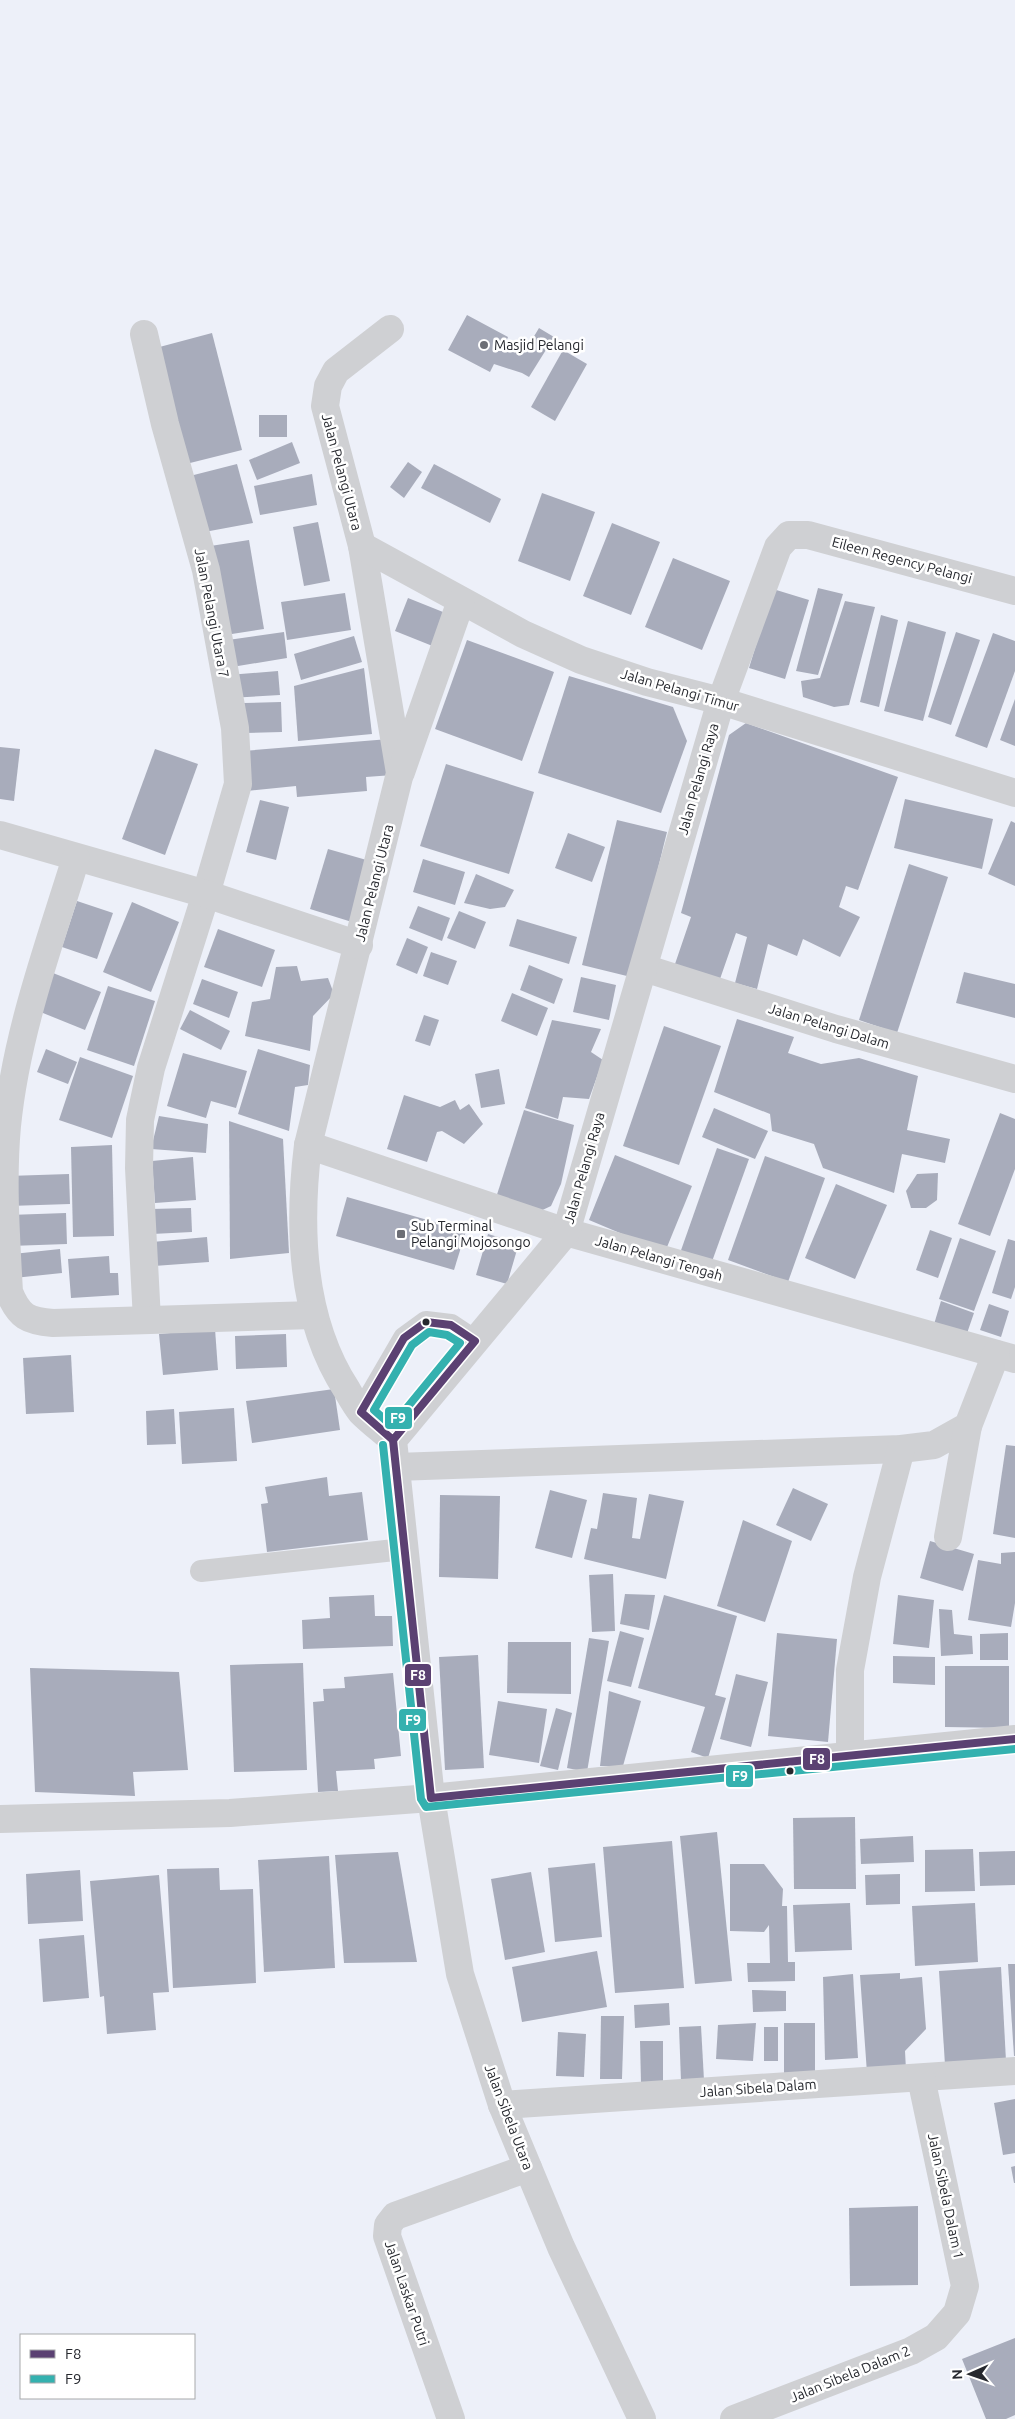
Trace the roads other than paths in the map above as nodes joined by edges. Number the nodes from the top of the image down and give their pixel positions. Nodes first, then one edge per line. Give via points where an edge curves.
1 (390, 329) dead end
2 (144, 334) dead end
3 (789, 535) joint
4 (362, 546) junction
5 (1015, 591) edge
6 (461, 600) junction
7 (721, 701) junction
8 (400, 773) junction
9 (1015, 793) edge
10 (0, 835) edge
11 (76, 858) junction
12 (206, 894) junction
13 (359, 946) junction
14 (644, 968) junction
15 (1015, 1079) edge
16 (308, 1145) junction
17 (566, 1232) junction
18 (314, 1315) junction
19 (147, 1320) junction
20 (475, 1341) junction
21 (1006, 1356) edge
22 (361, 1412) junction
23 (968, 1426) junction
24 (393, 1440) junction
25 (901, 1449) junction
26 (396, 1467) junction
27 (948, 1537) dead end
28 (404, 1549) junction
29 (201, 1571) dead end
30 (1015, 1739) edge
31 (850, 1755) junction
32 (431, 1798) junction
33 (0, 1819) edge
34 (1015, 2071) edge
35 (921, 2078) junction
36 (502, 2105) junction
37 (528, 2168) junction
38 (957, 2313) joint
39 (451, 2419) edge
40 (642, 2419) edge
41 (734, 2419) edge

1 - 4 street, Jalan Pelangi Utara via 336,371 328,386 325,406
2 - 12 street, Jalan Pelangi Utara 7 via 165,424 206,570 234,728 238,784
3 - 5 street, Eileen Regency Pelangi via 808,535
3 - 7 street, Jalan Pelangi Raya via 778,547
4 - 6 street, Jalan Pelangi Timur
4 - 8 street, Jalan Pelangi Utara
6 - 7 street, Jalan Pelangi Timur via 523,634 581,660 647,682
6 - 8 street
7 - 9 street, Jalan Pelangi Timur
7 - 14 street, Jalan Pelangi Raya
8 - 13 street, Jalan Pelangi Utara
10 - 11 street
11 - 12 street
11 - 19 street via 26,1018 7,1124 5,1176 9,1292 18,1310 34,1322
12 - 13 street
12 - 19 street, Jalan Pelangi Utara 7 via 151,1068 140,1120 139,1168
13 - 16 street, Jalan Pelangi Utara
14 - 15 street, Jalan Pelangi Dalam via 836,1029
14 - 17 street, Jalan Pelangi Raya
16 - 17 street, Jalan Pelangi Tengah
16 - 18 street, Jalan Pelangi Utara via 304,1178 304,1239
17 - 20 street, Jalan Pelangi Raya
17 - 21 street, Jalan Pelangi Tengah
18 - 19 street
18 - 22 street, Jalan Pelangi Utara via 332,1368
20 - 22 lane via 451,1326 426,1322 404,1338
20 - 24 street, Jalan Pelangi Raya
21 - 23 street
22 - 24 street, Jalan Pelangi Utara
23 - 25 street via 934,1445
23 - 27 street
24 - 26 street
25 - 26 street
25 - 31 street via 867,1577 850,1670
26 - 28 street
28 - 29 lane
28 - 32 street
30 - 31 street
31 - 32 street
32 - 33 street via 230,1813
32 - 36 street, Jalan Sibela Utara via 460,1974
34 - 35 street, Jalan Sibela Dalam
35 - 36 street, Jalan Sibela Dalam
35 - 38 street, Jalan Sibela Dalam 1 via 965,2286
36 - 37 street, Jalan Sibela Utara
37 - 39 street, Jalan Laskar Putri via 395,2216 388,2225 387,2236
37 - 40 street, Jalan Sibela Utara via 561,2247
38 - 41 street, Jalan Sibela Dalam 2 via 936,2337 911,2351

